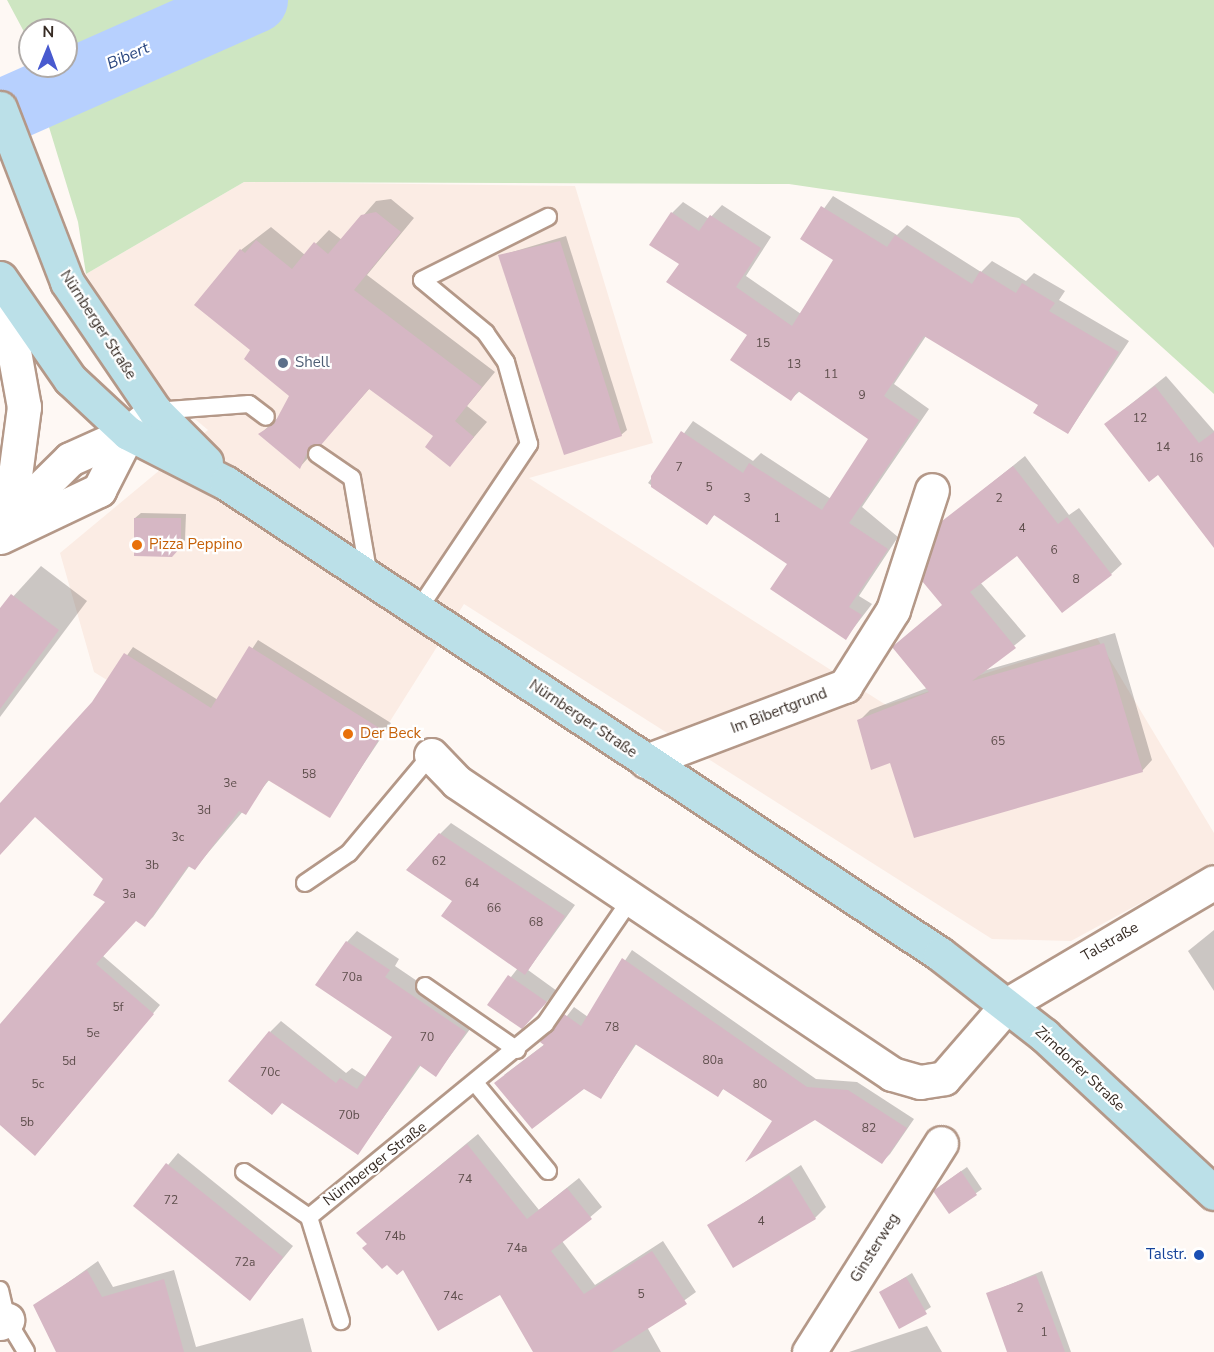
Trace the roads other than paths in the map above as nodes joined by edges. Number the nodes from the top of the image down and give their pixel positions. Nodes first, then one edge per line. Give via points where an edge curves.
1 (0, 108) edge
2 (548, 217) dead end
3 (1, 281) edge
4 (155, 411) junction
5 (266, 417) dead end
6 (128, 433) junction
7 (317, 454) dead end
8 (226, 483) junction
9 (932, 490) dead end
10 (0, 508) edge
11 (0, 528) edge
12 (0, 537) edge
13 (369, 577) junction
14 (418, 610) junction
15 (431, 755) joint
16 (646, 761) junction
17 (1214, 882) edge
18 (305, 884) dead end
19 (631, 899) junction
20 (940, 954) joint
21 (425, 986) dead end
22 (1008, 1004) junction
23 (517, 1050) junction
24 (476, 1084) junction
25 (941, 1143) dead end
26 (548, 1171) dead end
27 (244, 1172) dead end
28 (1214, 1193) edge
29 (309, 1217) junction
30 (2, 1311) edge
31 (341, 1321) dead end
32 (26, 1352) edge
33 (809, 1352) edge

1 - 4 main road, Nürnberger Straße via 67,282
2 - 14 lane via 422,280 486,333 506,362 529,444
3 - 6 main road, Nürnberger Straße via 70,380
3 - 10 street via 24,407 15,475
4 - 5 lane via 249,404
4 - 6 street
4 - 8 main road, Nürnberger Straße
6 - 8 main road, Nürnberger Straße
6 - 11 street via 70,459
6 - 12 street via 99,490
7 - 13 lane via 352,478
8 - 13 main road, Nürnberger Straße
9 - 16 street, Im Bibertgrund via 893,610 845,686
13 - 14 main road, Nürnberger Straße
14 - 16 main road, Nürnberger Straße
15 - 18 lane via 349,853
15 - 19 street via 457,782
16 - 20 main road, Nürnberger Straße
17 - 22 street, Talstraße
19 - 22 street via 901,1077 920,1082 944,1078
19 - 23 lane, Nürnberger Straße via 545,1024
20 - 22 main road, Zirndorfer Straße
21 - 23 lane
22 - 28 main road, Zirndorfer Straße
23 - 24 lane, Nürnberger Straße
24 - 26 lane
24 - 29 lane, Nürnberger Straße
25 - 33 street, Ginsterweg
27 - 29 lane
29 - 31 lane
30 - 32 lane

